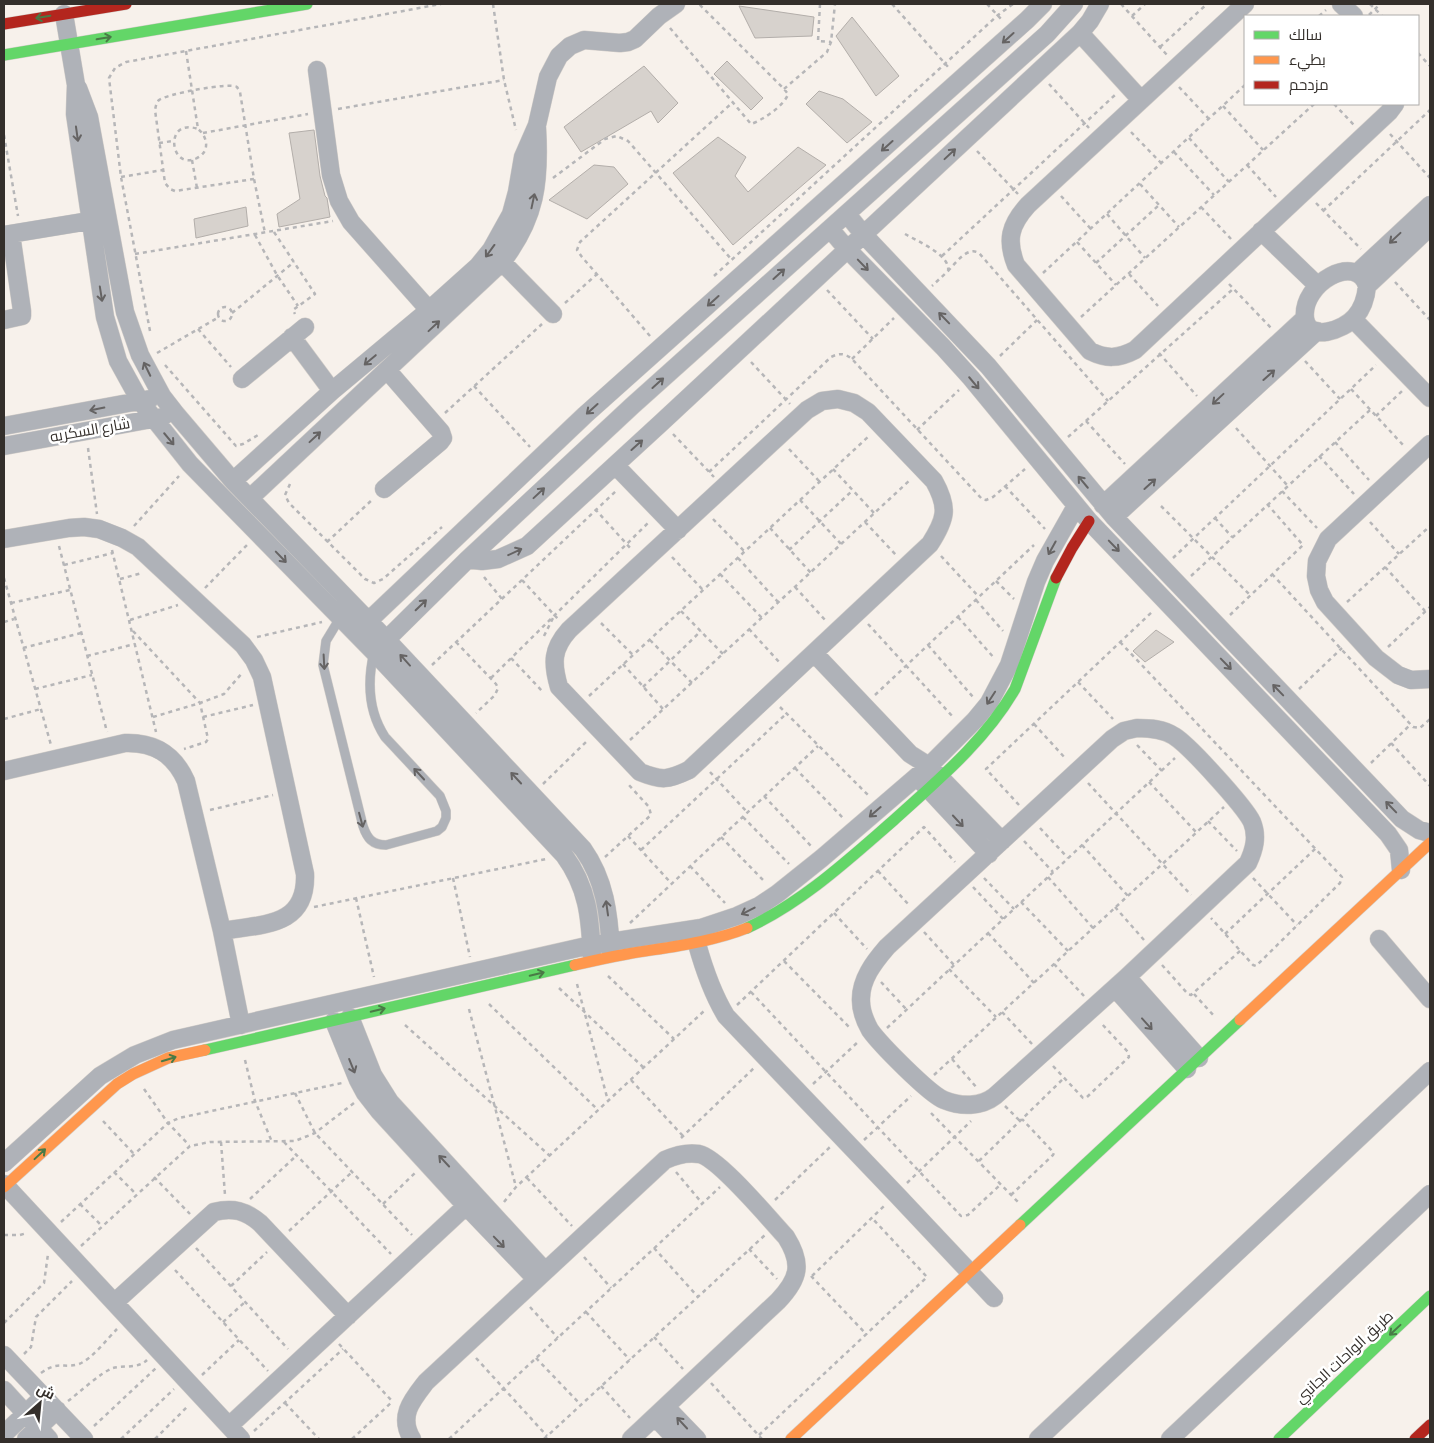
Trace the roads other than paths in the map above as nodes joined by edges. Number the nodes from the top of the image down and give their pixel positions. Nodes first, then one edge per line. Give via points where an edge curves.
1 (126, 4) edge
2 (307, 4) edge
3 (676, 4) edge
4 (1043, 4) edge
5 (1074, 4) edge
6 (1100, 4) edge
7 (1245, 4) edge
8 (1341, 4) edge
9 (64, 14) junction
10 (1353, 15) edge
11 (4, 24) edge
12 (1080, 33) junction
13 (70, 44) junction
14 (4, 55) edge
15 (317, 70) dead end
16 (76, 85) junction
17 (1141, 100) junction
18 (1394, 105) edge
19 (537, 125) junction
20 (1430, 205) edge
21 (847, 214) junction
22 (89, 222) junction
23 (1430, 227) edge
24 (830, 229) junction
25 (1262, 231) junction
26 (12, 234) edge
27 (863, 234) junction
28 (847, 249) junction
29 (502, 262) junction
30 (1378, 265) junction
31 (1362, 280) junction
32 (1317, 286) junction
33 (429, 310) junction
34 (552, 314) road end
35 (1305, 318) junction
36 (1353, 319) junction
37 (4, 320) edge
38 (1317, 331) junction
39 (387, 370) junction
40 (242, 379) road end
41 (332, 391) junction
42 (162, 396) junction
43 (1430, 398) edge
44 (140, 401) junction
45 (176, 414) junction
46 (153, 419) junction
47 (4, 426) edge
48 (1430, 444) edge
49 (4, 446) edge
50 (1057, 451) junction
51 (615, 465) junction
52 (1044, 465) junction
53 (234, 481) junction
54 (388, 486) road end
55 (250, 498) junction
56 (1076, 506) junction
57 (1108, 511) junction
58 (1089, 521) junction
59 (678, 530) junction
60 (4, 539) edge
61 (468, 559) junction
62 (1159, 566) junction
63 (1143, 577) junction
64 (340, 618) junction
65 (369, 621) junction
66 (356, 634) junction
67 (386, 639) junction
68 (374, 652) junction
69 (814, 653) junction
70 (1430, 679) edge
71 (4, 771) edge
72 (928, 777) junction
73 (1430, 833) edge
74 (1008, 836) junction
75 (577, 843) junction
76 (1430, 843) edge
77 (989, 854) junction
78 (564, 855) junction
79 (1401, 870) junction
80 (222, 931) junction
81 (1378, 939) dead end
82 (697, 944) junction
83 (610, 949) junction
84 (592, 953) junction
85 (1121, 982) junction
86 (470, 984) junction
87 (1430, 999) edge
88 (382, 1001) junction
89 (342, 1019) junction
90 (241, 1033) junction
91 (1193, 1064) junction
92 (1430, 1071) edge
93 (409, 1133) junction
94 (4, 1163) edge
95 (4, 1186) edge
96 (1430, 1194) edge
97 (466, 1206) junction
98 (970, 1272) junction
99 (540, 1275) junction
100 (1430, 1296) edge
101 (994, 1298) dead end
102 (115, 1302) junction
103 (348, 1316) junction
104 (8, 1360) edge
105 (4, 1390) edge
106 (44, 1396) junction
107 (57, 1410) junction
108 (661, 1412) junction
109 (25, 1414) junction
110 (1430, 1425) edge
111 (241, 1433) edge
112 (4, 1434) edge
113 (38, 1435) edge
114 (636, 1435) edge
115 (83, 1438) edge
116 (412, 1439) edge
117 (676, 1439) edge
118 (697, 1439) edge
119 (791, 1439) edge
120 (1038, 1439) edge
121 (1170, 1439) edge
122 (1279, 1439) edge
123 (1415, 1439) edge

1 - 9 main road
13 -> 2 main road
3 - 19 street via 628,42 584,40 570,46 559,56 548,77
4 -> 65 street via 585,415
5 - 21 street via 1047,34
6 - 12 street
7 - 17 street
8 - 10 street
9 -> 11 main road
9 - 13 street
12 - 17 street
27 -> 12 street
13 - 14 main road
13 - 16 street
15 - 33 street via 334,188 345,214
16 -> 22 street via 75,114
42 -> 16 street via 140,356 125,312 90,117
17 - 25 street via 1028,205 1012,227 1011,253 1016,265 1090,351 1112,358 1134,350
18 - 25 street
29 -> 19 street via 524,229 536,191
19 -> 33 street via 523,156 513,207 502,232 478,266
20 -> 30 street
21 - 24 street
21 - 27 street
22 - 26 street
22 -> 44 street via 110,340
23 - 30 street
24 - 28 street
61 -> 24 street
25 - 32 street
26 - 37 street via 22,316
27 - 28 street
50 -> 27 street via 988,366
51 -> 28 street
28 -> 52 street via 971,378
29 - 34 street
39 -> 29 street
30 - 31 street
31 - 32 street via 1339,273
31 - 36 street via 1365,300
32 - 35 street via 1308,298
33 -> 41 street
35 - 38 street via 1306,324
35 -> 57 street via 1135,475
36 - 38 street via 1333,331
36 - 43 street
57 -> 38 street via 1225,416
39 - 54 street via 443,438
55 -> 39 street
40 - 41 street via 298,332
41 - 53 street
42 - 44 street, شارع السكريه
42 - 45 street
44 - 46 street
44 -> 47 street, شارع السكريه
45 - 46 street, شارع السكريه
45 - 53 street
46 - 49 street, شارع السكريه
46 -> 64 street via 190,464
48 - 70 street via 1328,539 1316,561 1319,590 1325,602 1376,658 1398,675 1411,680
50 - 52 street
57 -> 50 street
51 - 59 street
61 -> 51 street via 498,559 527,546
52 - 56 street
53 - 55 street
55 - 65 street
56 - 58 street
56 -> 72 street via 1045,561 1000,685
57 - 62 street
58 -> 63 street
58 - 72 main road via 1058,572 1024,671 999,715 983,734
59 - 69 street via 569,630 555,654 554,671 559,686 640,772 656,778 674,778 689,770
59 - 69 street via 800,416 822,401 854,402 881,425 934,481 942,495 941,527 930,544
60 - 80 street via 84,527 110,533 138,547 243,645 254,660 262,678 306,888 302,901 284,919
67 -> 61 street
62 - 63 street
73 -> 62 street via 1402,819
63 -> 79 street via 1388,834 1399,850
64 - 66 street
64 -> 68 lane via 326,641 322,665 366,835 372,842 386,845 437,831 442,827 446,811 440,796 380,729 370,693
65 - 66 street
65 - 67 street
66 - 68 street
67 - 68 street
75 -> 67 street
68 - 78 street
69 - 72 street
71 - 80 street via 125,743 150,745 163,752 186,781
72 - 74 street
72 -> 77 street
72 - 82 main road via 844,863 794,903 748,928
72 -> 83 street via 880,808 777,894 737,916 702,928
74 - 77 street
74 - 85 street via 1112,739 1137,728 1163,731 1175,737 1234,798 1252,822 1255,835 1254,850 1246,865
75 - 78 street
83 -> 75 street via 604,892 594,866
76 - 79 main road
77 - 85 street via 873,964 864,979 860,1000 873,1034 923,1085 942,1100 960,1104 988,1100
78 - 84 street via 584,892
79 - 91 main road
80 - 90 street
81 - 87 street
82 - 83 main road
82 - 98 street via 716,999 726,1016
83 - 84 street
84 - 86 street
86 -> 84 main road via 572,966
85 - 91 street
86 - 88 street
89 -> 88 main road
88 - 90 street
89 - 90 main road
89 - 93 street
89 -> 93 street via 362,1086
90 - 94 street via 173,1040 117,1065 100,1076
95 -> 90 main road via 117,1084 168,1058
91 - 98 main road
92 - 120 street
93 - 97 street via 426,1162
99 -> 93 street via 494,1215
95 - 102 street
96 - 121 street
97 -> 99 street
97 - 103 street
98 - 101 street
98 - 119 main road
99 - 108 street via 676,1150 700,1154 716,1163 786,1237 794,1250 798,1282
99 - 116 street via 426,1382 411,1401 406,1416
100 -> 122 main road, طريق الواحات الجانبي
102 - 103 street via 214,1212 232,1209 250,1214
102 - 111 street via 192,1386
103 - 111 street via 278,1382
104 - 106 street
105 - 109 street
106 - 107 street
106 - 109 street
107 - 113 street
107 - 115 street
108 - 114 street
108 - 117 street
118 -> 108 street
109 - 112 street
109 - 113 street
110 - 123 main road

